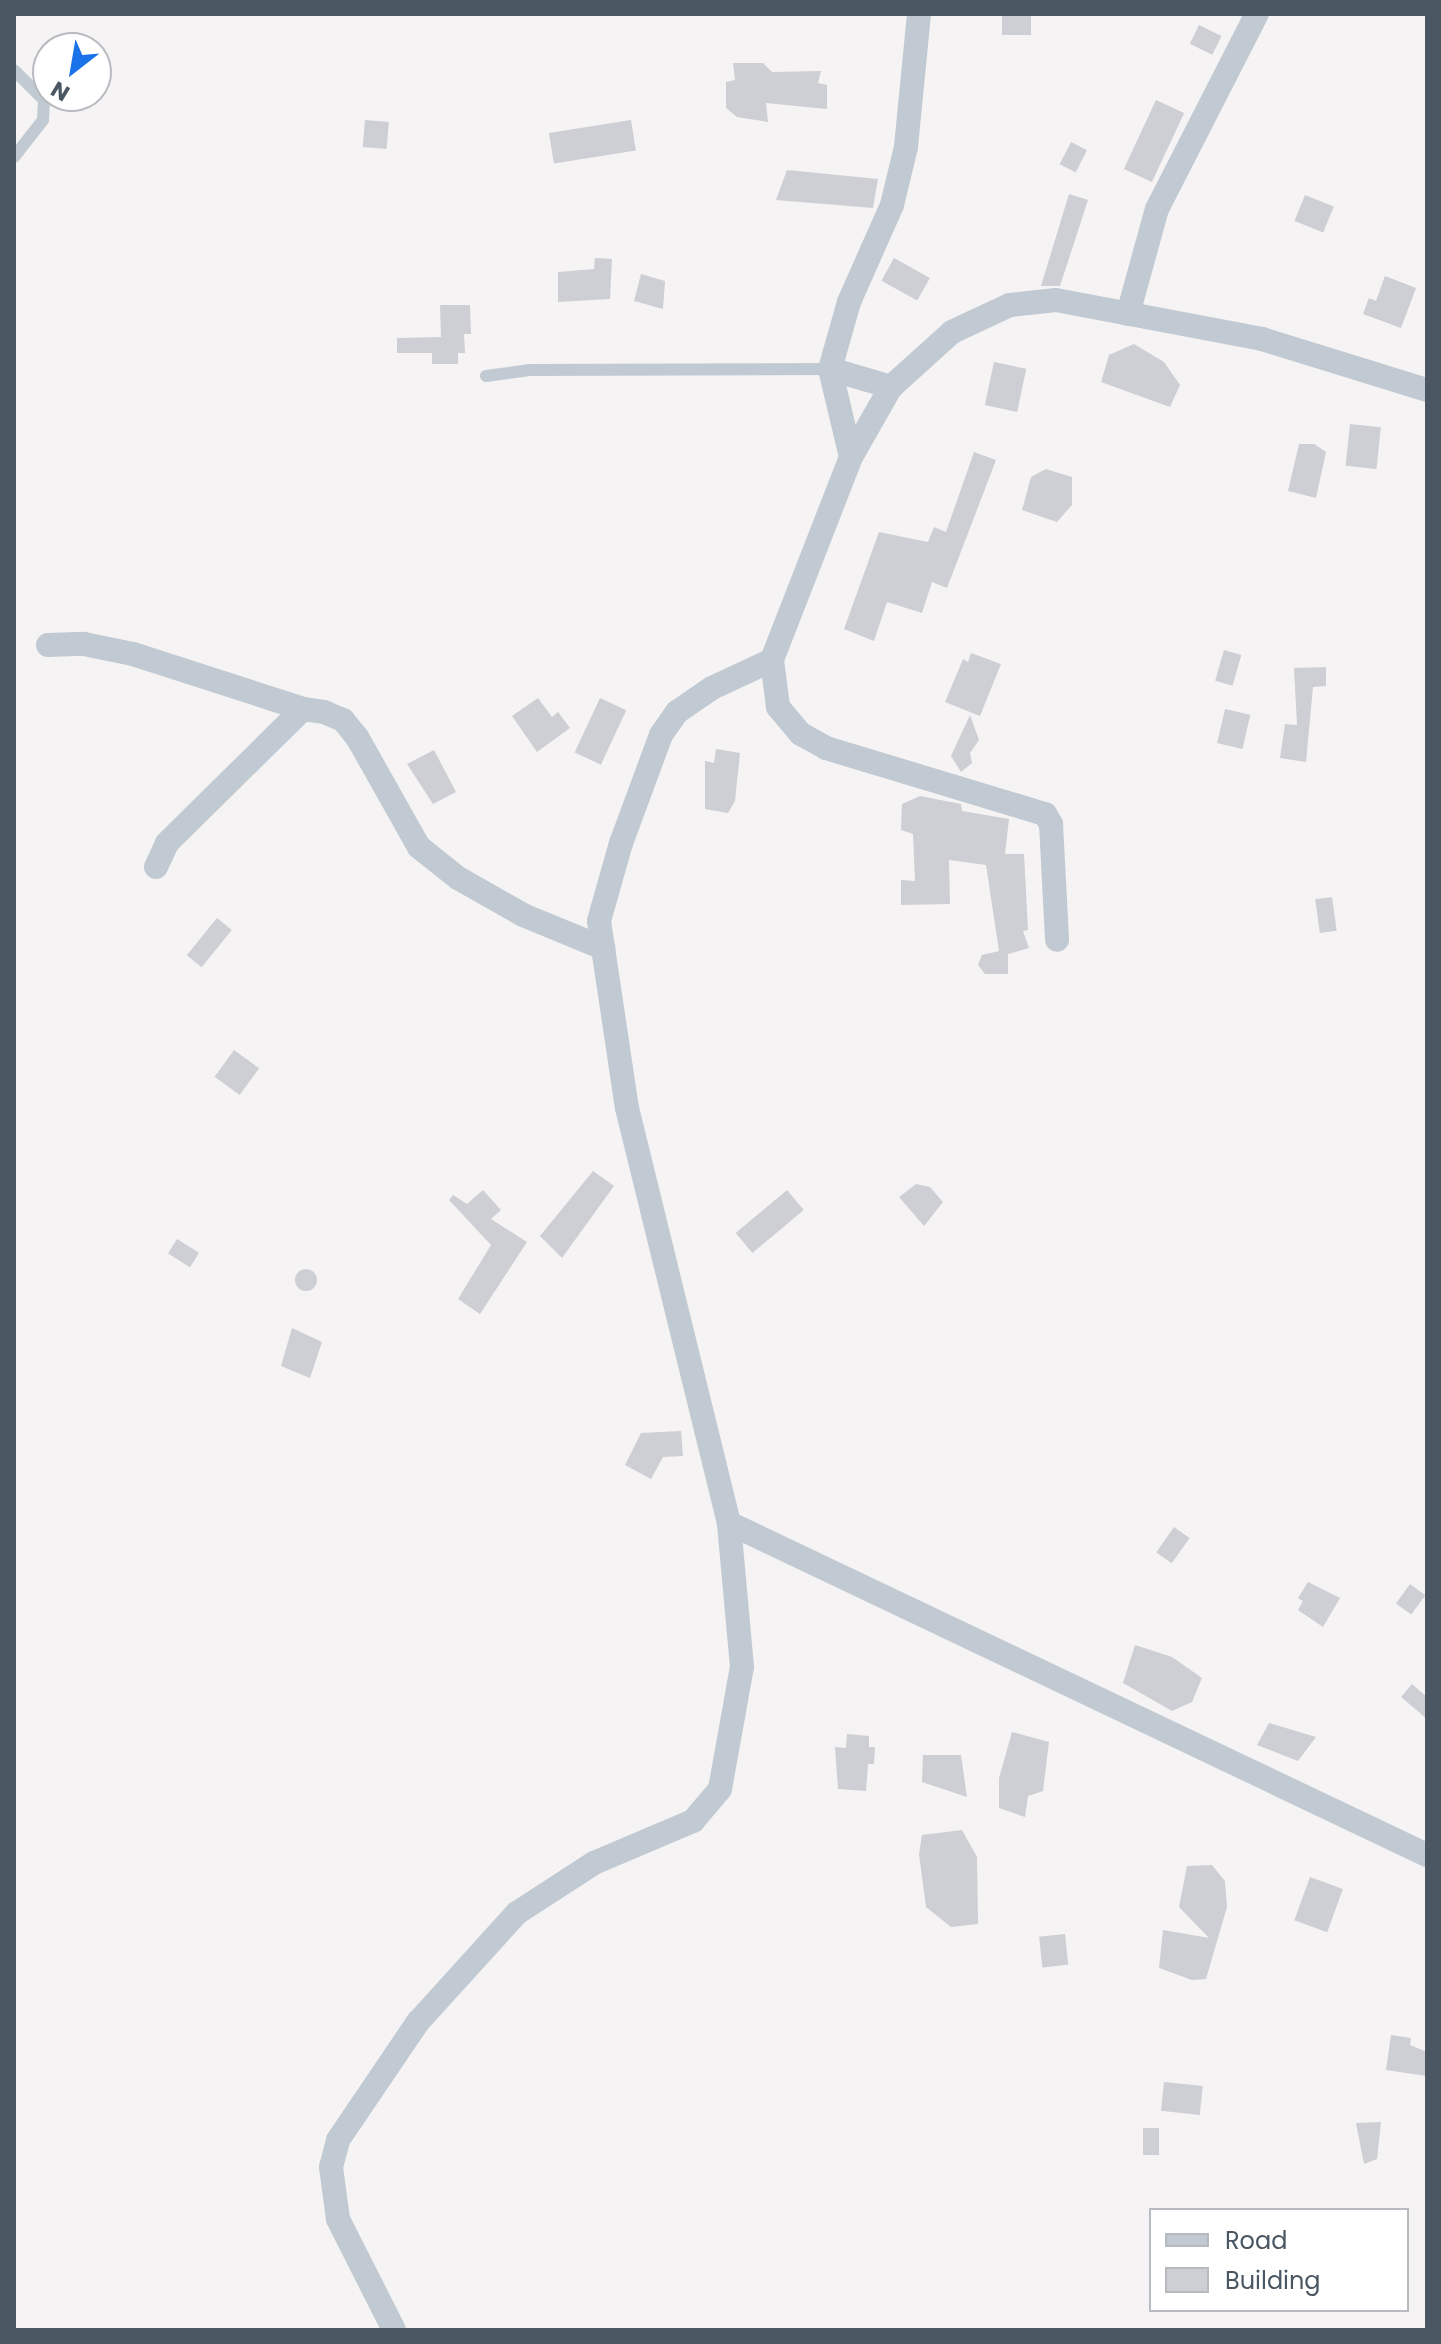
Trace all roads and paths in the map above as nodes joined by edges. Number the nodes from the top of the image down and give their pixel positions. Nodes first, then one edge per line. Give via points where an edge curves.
1 (919, 14) edge
2 (1257, 14) edge
3 (14, 70) edge
4 (14, 157) edge
5 (1128, 314) junction
6 (830, 369) junction
7 (486, 376) dead end
8 (891, 387) junction
9 (1427, 390) edge
10 (851, 457) junction
11 (48, 645) dead end
12 (772, 660) junction
13 (303, 709) junction
14 (156, 867) dead end
15 (1057, 940) dead end
16 (603, 948) junction
17 (729, 1523) junction
18 (1427, 1855) edge
19 (394, 2330) edge

1 - 6 street via 906,147 892,205 849,302
2 - 5 street via 1157,209
3 - 4 lane via 44,100 43,120
5 - 8 street via 1056,300 1010,305 952,332
5 - 9 street via 1262,339
6 - 7 lane via 530,370
6 - 8 street
6 - 10 street
8 - 10 street
10 - 12 street
11 - 13 street via 84,644 133,654
12 - 15 street via 778,707 801,734 826,748 1045,814 1051,824
12 - 16 street via 712,688 677,712 661,735 599,921
13 - 14 street via 167,843
13 - 16 street via 343,720 419,847 458,878 523,915
16 - 17 street via 627,1108
17 - 18 street
17 - 19 street via 742,1667 720,1789 693,1821 594,1863 517,1913 418,2022 338,2140 331,2167 338,2219

